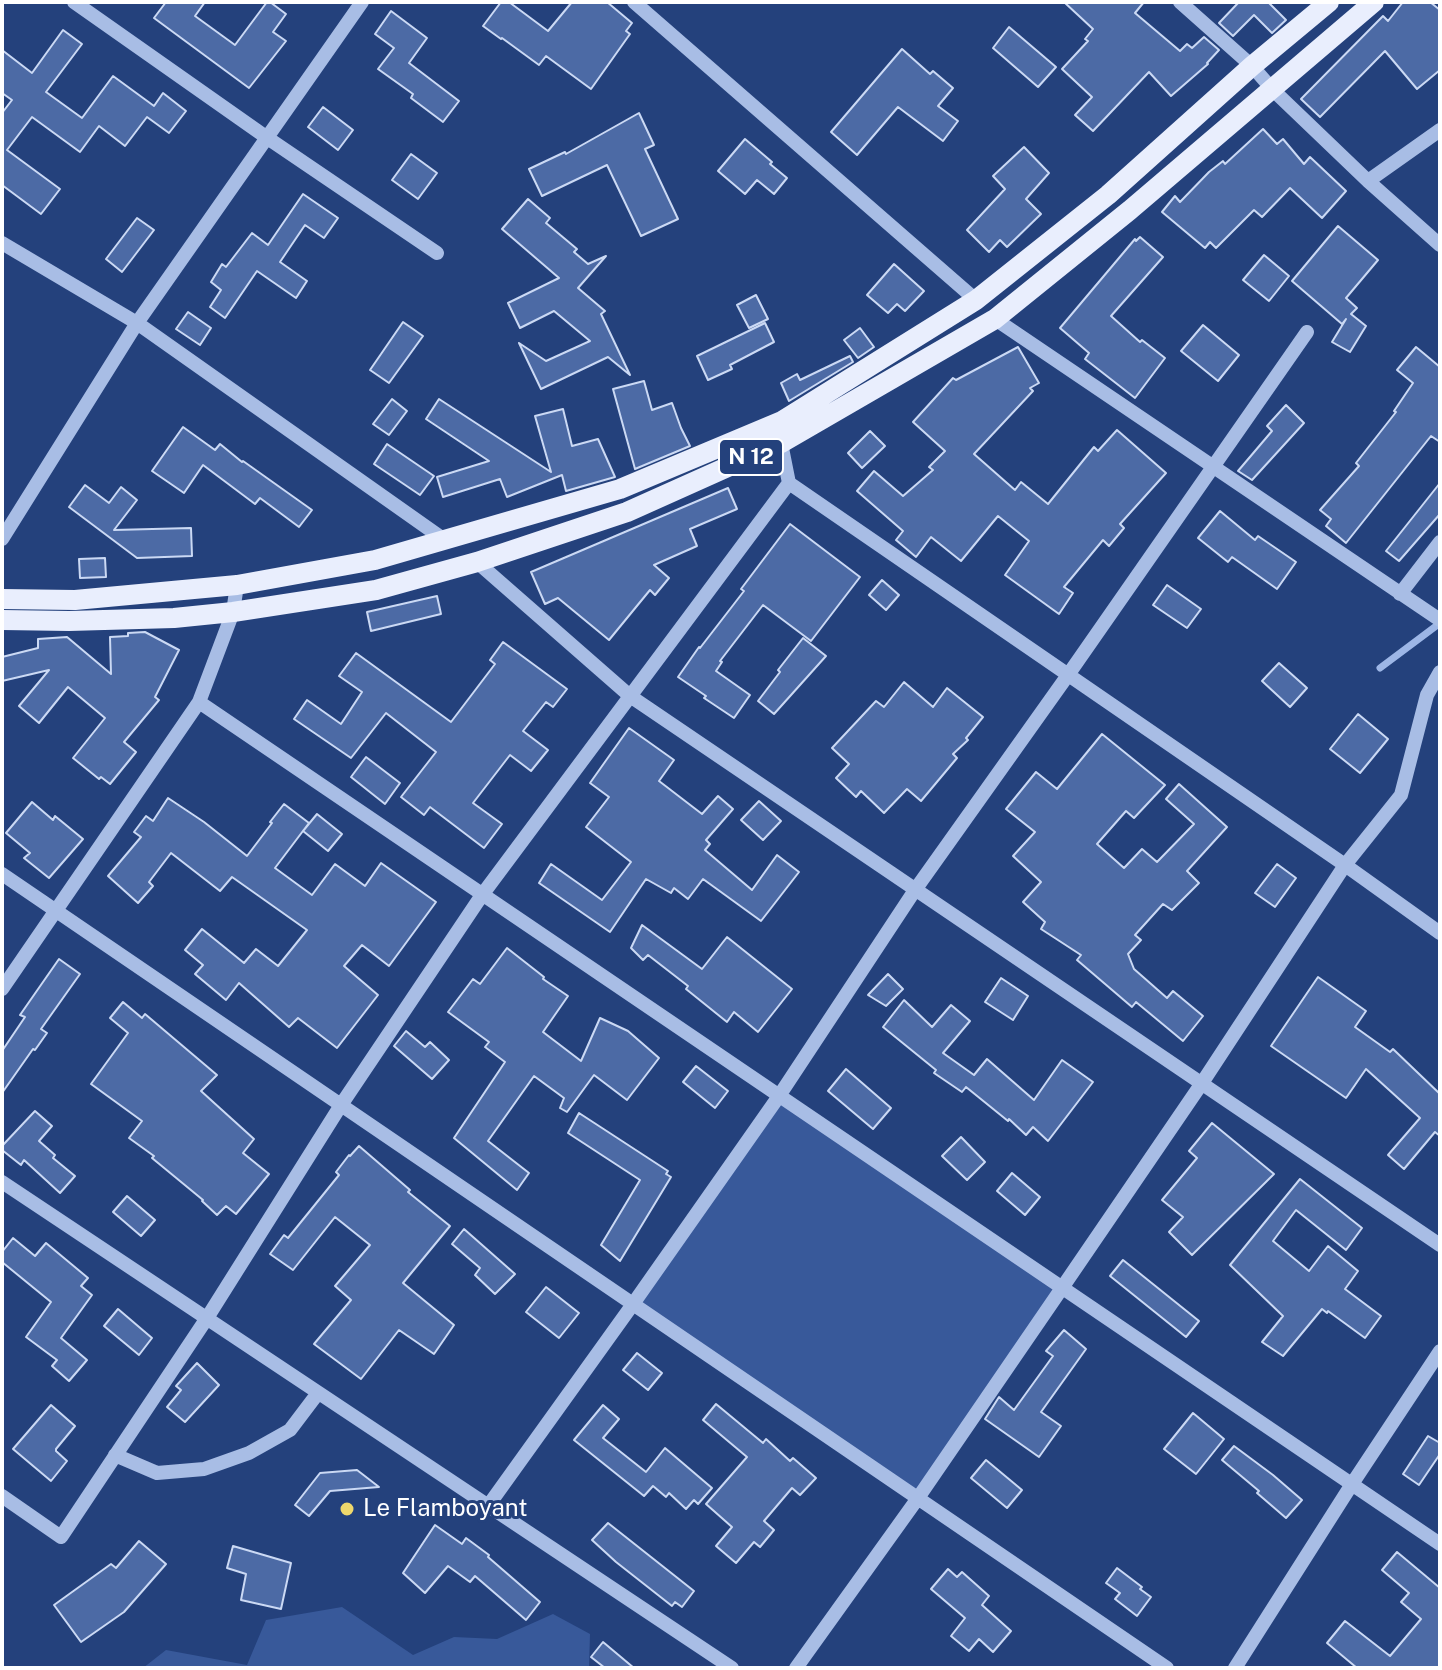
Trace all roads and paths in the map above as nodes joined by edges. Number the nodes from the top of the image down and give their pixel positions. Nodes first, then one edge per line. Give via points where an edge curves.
1 (74, 2) edge
2 (362, 2) edge
3 (634, 2) edge
4 (1180, 2) edge
5 (1329, 2) edge
6 (1374, 2) edge
7 (1252, 66) junction
8 (1273, 90) junction
9 (1440, 130) edge
10 (266, 137) junction
11 (1368, 181) junction
12 (2, 243) edge
13 (1440, 245) edge
14 (437, 253) dead end
15 (976, 300) junction
16 (995, 319) junction
17 (137, 323) junction
18 (1307, 332) dead end
19 (781, 443) junction
20 (1214, 466) junction
21 (789, 483) junction
22 (2, 539) edge
23 (446, 541) junction
24 (1440, 542) edge
25 (477, 562) junction
26 (237, 585) junction
27 (1400, 594) junction
28 (2, 599) edge
29 (233, 612) junction
30 (2, 620) edge
31 (1440, 620) edge
32 (1440, 672) edge
33 (1068, 675) junction
34 (630, 696) junction
35 (199, 702) junction
36 (1345, 865) junction
37 (2, 874) edge
38 (915, 890) junction
39 (482, 895) junction
40 (56, 911) junction
41 (1440, 933) edge
42 (2, 989) edge
43 (1202, 1083) junction
44 (779, 1096) junction
45 (341, 1105) junction
46 (2, 1182) edge
47 (1440, 1245) edge
48 (1062, 1288) junction
49 (633, 1304) junction
50 (207, 1318) junction
51 (1440, 1351) edge
52 (318, 1393) junction
53 (115, 1455) junction
54 (1352, 1484) junction
55 (2, 1496) edge
56 (918, 1498) junction
57 (488, 1506) junction
58 (1440, 1544) edge
59 (732, 1668) edge
60 (796, 1668) edge
61 (1167, 1668) edge
62 (1235, 1668) edge

1 - 10 street
2 - 10 street
3 - 15 street
4 - 7 street
5 - 7 main road, N 12
6 - 8 main road, N 12
7 - 8 street
7 - 15 main road, N 12 via 1108,195
8 - 11 street
8 - 16 main road, N 12
9 - 11 street
10 - 14 street
10 - 17 street
11 - 13 street
12 - 17 street
15 - 23 main road, N 12 via 782,421 620,489
16 - 19 main road, N 12
16 - 20 street
17 - 22 street
17 - 23 street
18 - 20 street
19 - 21 street
19 - 25 main road, N 12 via 627,512
20 - 27 street
20 - 33 street
21 - 33 street
21 - 34 street
23 - 26 main road, N 12
24 - 27 street
25 - 29 main road, N 12 via 376,590
25 - 34 street
26 - 28 main road, N 12 via 75,600
26 - 29 street
27 - 31 street
29 - 30 main road, N 12
29 - 35 street
32 - 36 street via 1427,695 1401,795
33 - 36 street
33 - 38 street
34 - 38 street
34 - 39 street
35 - 39 street
35 - 40 street
36 - 41 street
36 - 43 street
37 - 40 street
38 - 43 street
38 - 44 street
39 - 44 street
39 - 45 street
40 - 42 street
40 - 45 street
43 - 47 street
43 - 48 street
44 - 48 street
44 - 49 street
45 - 49 street
45 - 50 street
46 - 50 street
48 - 54 street
48 - 56 street
49 - 56 street
49 - 57 street
50 - 52 street
50 - 53 street
51 - 54 street
52 - 53 street via 290,1430 249,1453 204,1469 157,1473
52 - 57 street
53 - 55 street via 61,1537
54 - 58 street
54 - 62 street
56 - 60 street
56 - 61 street
57 - 59 street

